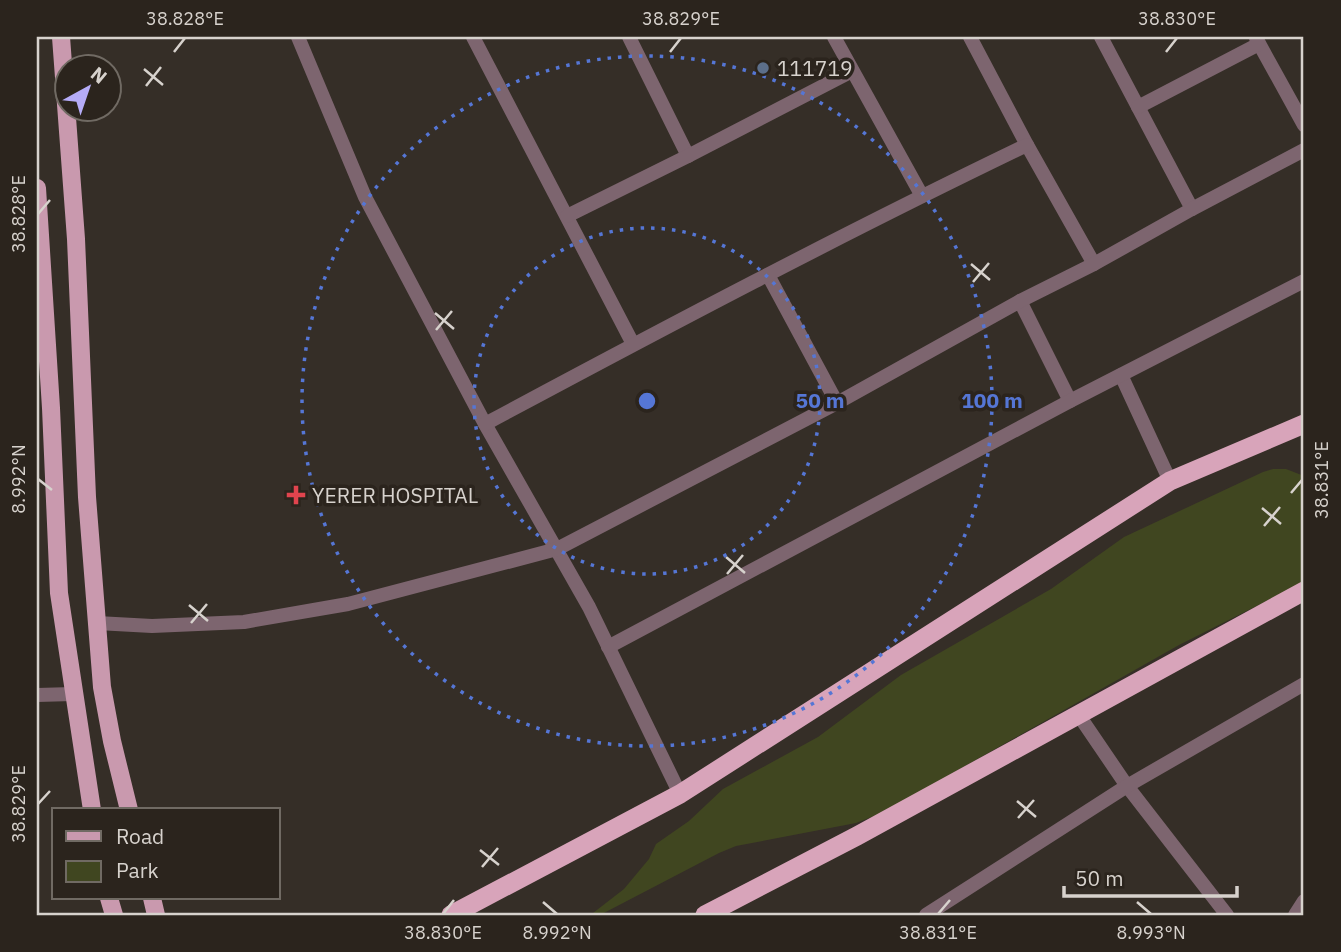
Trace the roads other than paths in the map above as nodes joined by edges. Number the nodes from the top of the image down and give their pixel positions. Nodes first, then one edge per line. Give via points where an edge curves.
1 (61, 37) edge
2 (298, 37) edge
3 (473, 37) edge
4 (629, 37) edge
5 (834, 37) edge
6 (970, 37) edge
7 (1101, 37) edge
8 (1257, 40) edge
9 (852, 71) junction
10 (1138, 107) junction
11 (1304, 125) edge
12 (1027, 145) junction
13 (1304, 150) edge
14 (688, 156) junction
15 (37, 188) edge
16 (922, 196) junction
17 (37, 206) edge
18 (1192, 209) junction
19 (567, 216) junction
20 (1094, 264) junction
21 (768, 275) junction
22 (1304, 281) edge
23 (1020, 301) junction
24 (633, 344) junction
25 (1121, 375) junction
26 (1070, 401) junction
27 (838, 403) junction
28 (44, 409) edge
29 (485, 424) junction
30 (1304, 424) edge
31 (1170, 481) junction
32 (557, 549) junction
33 (1303, 593) edge
34 (97, 623) junction
35 (608, 647) junction
36 (1304, 684) edge
37 (73, 694) junction
38 (37, 695) edge
39 (1078, 714) junction
40 (1127, 786) junction
41 (680, 794) junction
42 (92, 808) edge
43 (128, 808) edge
44 (1304, 901) edge
45 (716, 913) edge
46 (451, 915) edge
47 (926, 915) edge
48 (1227, 915) edge
49 (1295, 915) edge

1 - 34 main road
2 - 29 street via 365,197
3 - 19 street
4 - 14 street
5 - 9 street
6 - 12 street
7 - 10 street
8 - 10 street
8 - 11 street
9 - 14 street
9 - 16 street
10 - 18 street
12 - 16 street
12 - 20 street
13 - 18 street
14 - 19 street
15 - 17 main road
16 - 21 street
17 - 28 main road
18 - 20 street
19 - 24 street
20 - 23 street
21 - 24 street
21 - 27 street
22 - 25 street
23 - 26 street
23 - 27 street
24 - 29 street
25 - 26 street
25 - 31 street
26 - 35 street
27 - 32 street
28 - 37 main road via 59,593
29 - 32 street
30 - 31 highway
31 - 41 highway
32 - 34 street via 348,604 244,622
32 - 35 street
33 - 39 highway
34 - 43 main road via 111,741
35 - 41 street
36 - 40 street
37 - 38 street
37 - 42 main road
39 - 40 street
39 - 45 highway
40 - 47 street
40 - 48 street
41 - 46 highway
44 - 49 street

